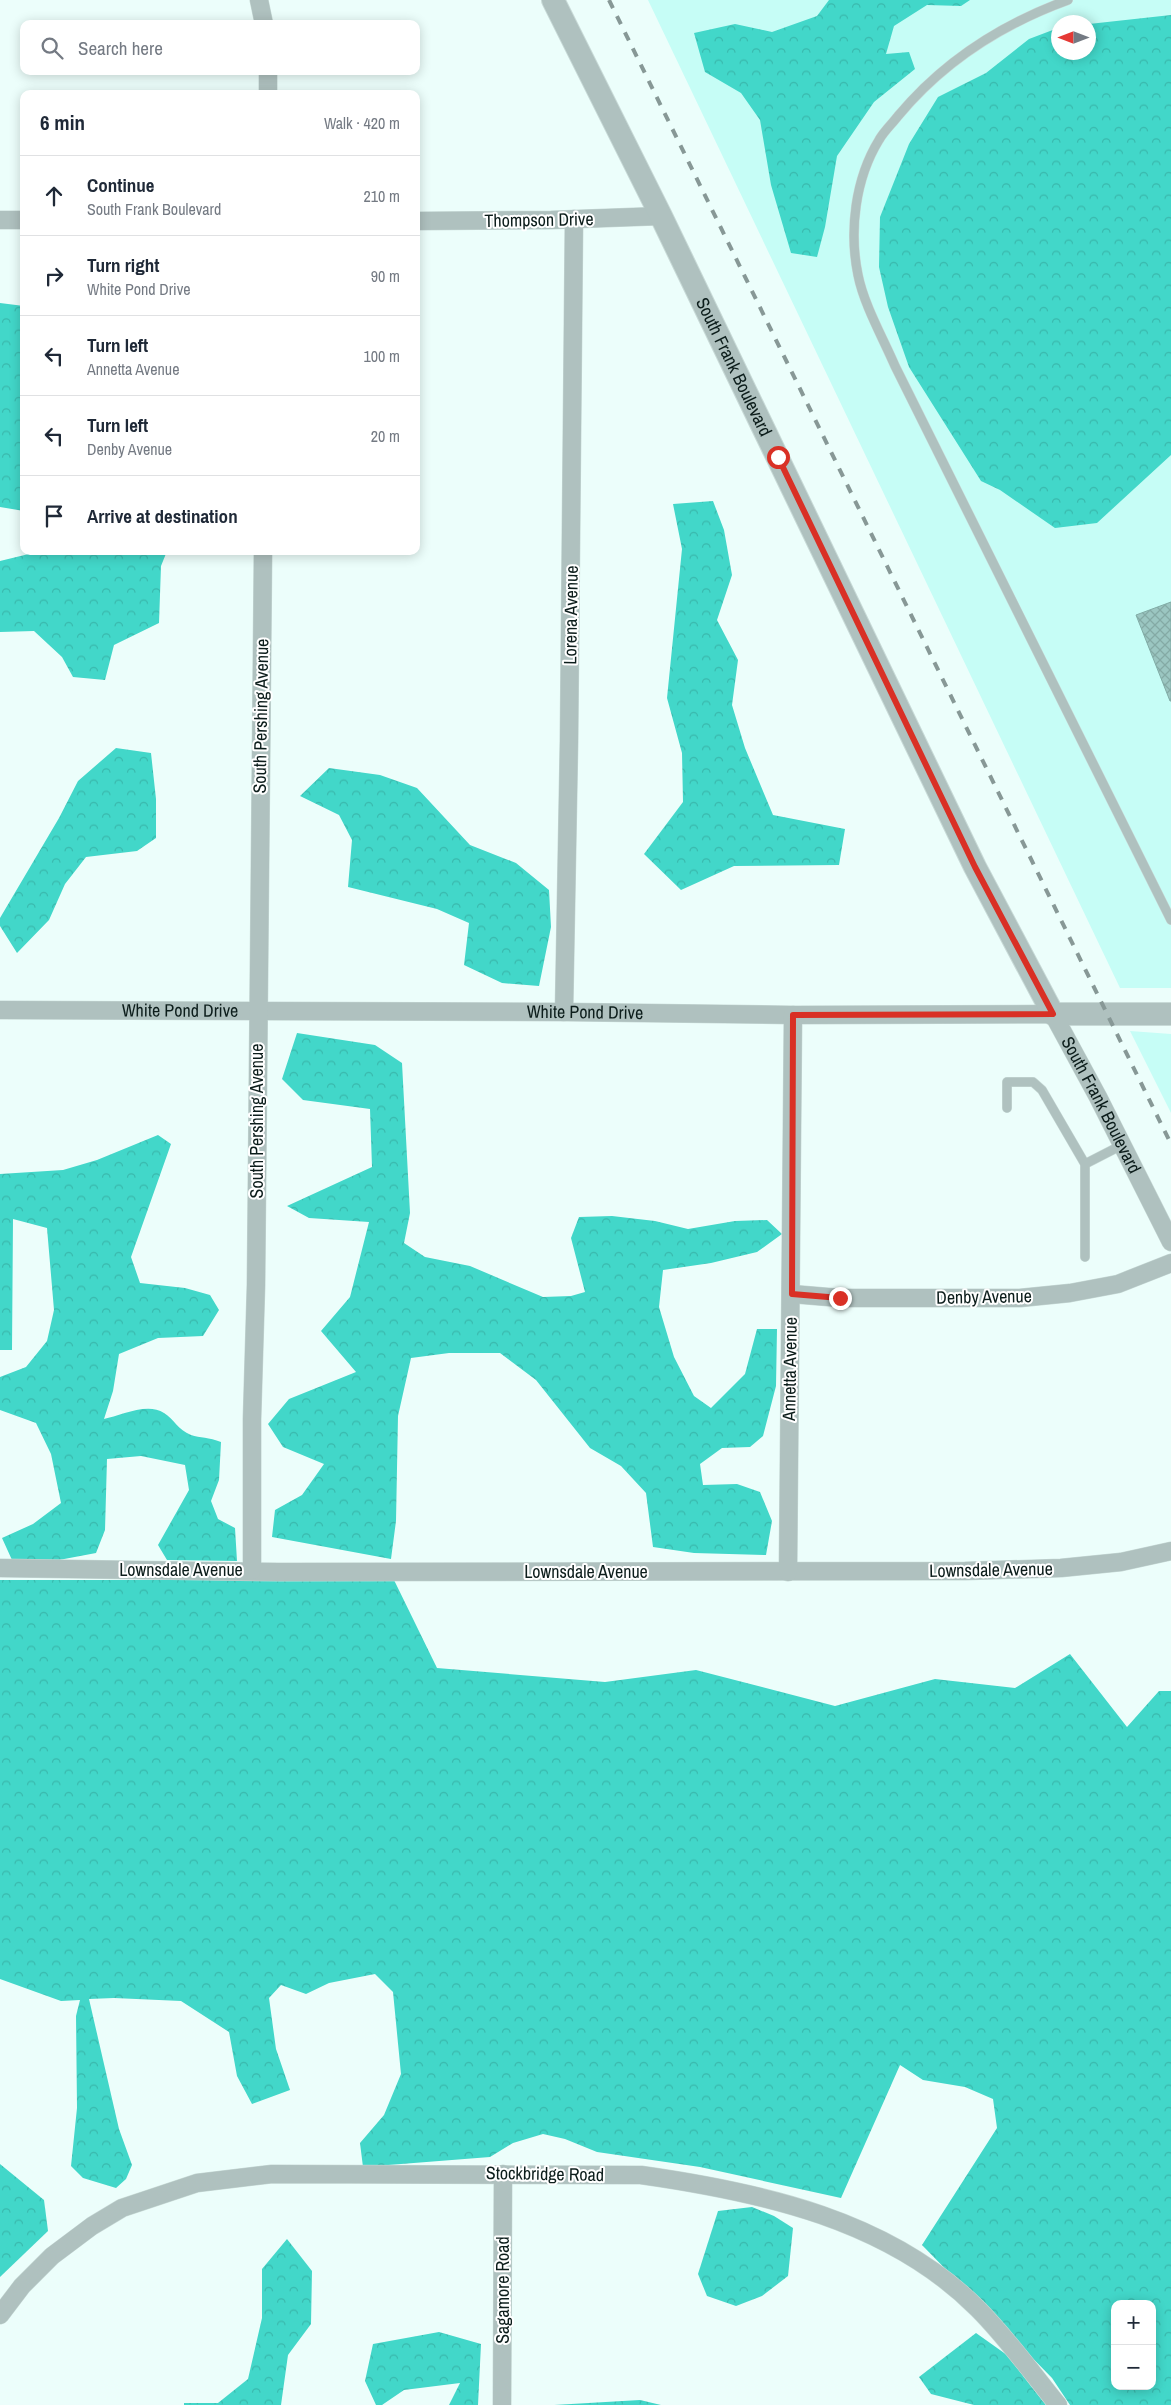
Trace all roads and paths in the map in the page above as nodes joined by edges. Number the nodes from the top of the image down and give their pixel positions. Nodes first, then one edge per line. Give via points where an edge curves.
1 (259, 0) edge
2 (553, 0) edge
3 (1068, 0) edge
4 (263, 20) edge
5 (268, 75) edge
6 (268, 90) edge
7 (661, 216) junction
8 (574, 219) junction
9 (0, 220) edge
10 (20, 220) edge
11 (420, 221) edge
12 (263, 555) edge
13 (1171, 920) edge
14 (0, 1010) edge
15 (257, 1011) junction
16 (564, 1012) junction
17 (1053, 1014) junction
18 (1171, 1014) edge
19 (793, 1015) junction
20 (1007, 1108) dead end
21 (1122, 1145) junction
22 (1084, 1164) junction
23 (1171, 1242) edge
24 (1086, 1257) dead end
25 (1171, 1263) edge
26 (792, 1294) junction
27 (1171, 1551) edge
28 (0, 1568) edge
29 (252, 1570) junction
30 (788, 1572) junction
31 (503, 2174) junction
32 (0, 2315) edge
33 (502, 2405) edge
34 (1058, 2405) edge

1 - 4 street
2 - 7 street, South Frank Boulevard
3 - 13 lane via 1035,12 978,44 936,75 879,140 863,176 855,211 858,276 895,366
5 - 6 street
7 - 8 street, Thompson Drive
7 - 17 street, South Frank Boulevard via 971,858
8 - 11 street, Thompson Drive
8 - 16 street, Lorena Avenue
9 - 10 street
12 - 15 street, South Pershing Avenue
14 - 15 street, White Pond Drive
15 - 16 street, White Pond Drive
15 - 29 street, South Pershing Avenue
16 - 19 street, White Pond Drive
17 - 18 street, White Pond Drive
17 - 19 street, White Pond Drive
17 - 21 street, South Frank Boulevard
19 - 26 street, Annetta Avenue
20 - 22 lane via 1007,1082 1033,1082 1042,1090
21 - 22 lane
21 - 23 street, South Frank Boulevard
22 - 24 lane
25 - 26 street, Denby Avenue via 1118,1284 1020,1298 840,1298
26 - 30 street, Annetta Avenue
27 - 30 street, Lownsdale Avenue via 1121,1562 1061,1568
28 - 29 street, Lownsdale Avenue
29 - 30 street, Lownsdale Avenue
31 - 32 street, Stockbridge Road via 272,2174 197,2183 122,2208 92,2226 52,2256 22,2286
31 - 33 street, Sagamore Road
31 - 34 street, Stockbridge Road via 641,2175 701,2183 764,2197 854,2227 899,2247 978,2309

